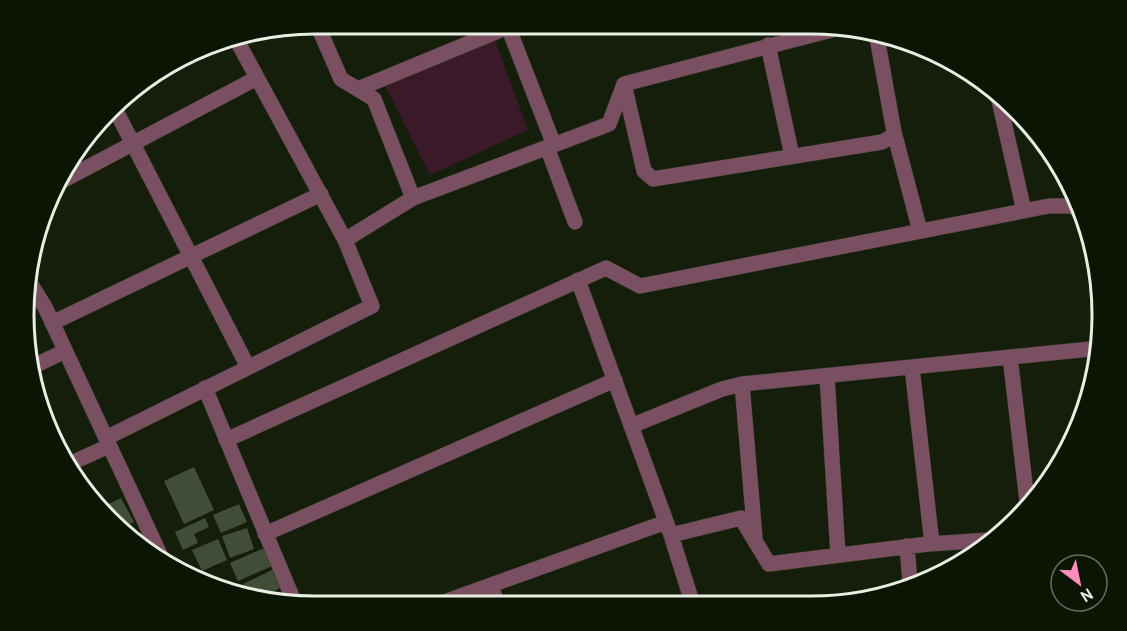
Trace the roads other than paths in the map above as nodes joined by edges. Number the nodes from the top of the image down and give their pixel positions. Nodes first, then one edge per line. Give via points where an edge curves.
1 (321, 34) edge
2 (489, 34) edge
3 (511, 34) edge
4 (786, 34) edge
5 (878, 43) edge
6 (239, 45) edge
7 (768, 45) junction
8 (257, 78) junction
9 (624, 84) junction
10 (358, 89) junction
11 (1001, 108) edge
12 (118, 116) edge
13 (894, 132) junction
14 (134, 145) junction
15 (550, 146) junction
16 (792, 156) junction
17 (71, 176) edge
18 (321, 194) junction
19 (413, 198) junction
20 (1070, 206) edge
21 (1024, 211) junction
22 (575, 222) dead end
23 (920, 231) junction
24 (345, 240) junction
25 (190, 257) junction
26 (578, 280) junction
27 (35, 293) edge
28 (52, 323) junction
29 (1090, 349) edge
30 (65, 351) junction
31 (1010, 357) junction
32 (39, 364) edge
33 (248, 367) junction
34 (912, 367) junction
35 (827, 376) junction
36 (615, 380) junction
37 (742, 384) junction
38 (205, 388) junction
39 (632, 426) junction
40 (226, 440) junction
41 (108, 442) junction
42 (75, 461) edge
43 (1026, 497) edge
44 (669, 528) junction
45 (265, 534) junction
46 (756, 541) junction
47 (977, 542) edge
48 (932, 544) junction
49 (907, 546) junction
50 (157, 547) edge
51 (838, 555) junction
52 (910, 579) edge
53 (491, 585) junction
54 (291, 595) edge
55 (461, 596) edge
56 (495, 596) edge
57 (690, 596) edge

1 - 10 street via 341,80
2 - 10 street
3 - 15 street
4 - 7 street
5 - 13 street
6 - 8 street
7 - 9 street
7 - 16 street
8 - 14 street
8 - 18 street
9 - 15 street via 609,124
9 - 16 street via 644,171 649,178
10 - 19 street via 374,99
11 - 21 street
12 - 14 street
13 - 16 street via 882,142
13 - 23 street
14 - 17 street
14 - 25 street
15 - 19 street
15 - 22 street
18 - 24 street
18 - 25 street
19 - 24 street
20 - 21 street
21 - 23 street
23 - 26 street via 640,286 606,268
24 - 33 street via 372,306
25 - 28 street
25 - 33 street
26 - 36 street
26 - 40 street
27 - 28 street
28 - 30 street
29 - 31 street
30 - 32 street
30 - 41 street
31 - 34 street
31 - 43 street
33 - 38 street
34 - 35 street
34 - 48 street
35 - 37 street
35 - 51 street
36 - 39 street
36 - 45 street
37 - 39 street
37 - 46 street
38 - 40 street
38 - 41 street
39 - 44 street
40 - 45 street
41 - 42 street
41 - 50 street
44 - 46 street via 741,518
44 - 53 street
44 - 57 street
45 - 54 street
46 - 51 street via 769,564
47 - 48 street
48 - 49 street
49 - 51 street
49 - 52 street
53 - 55 street
53 - 56 street

